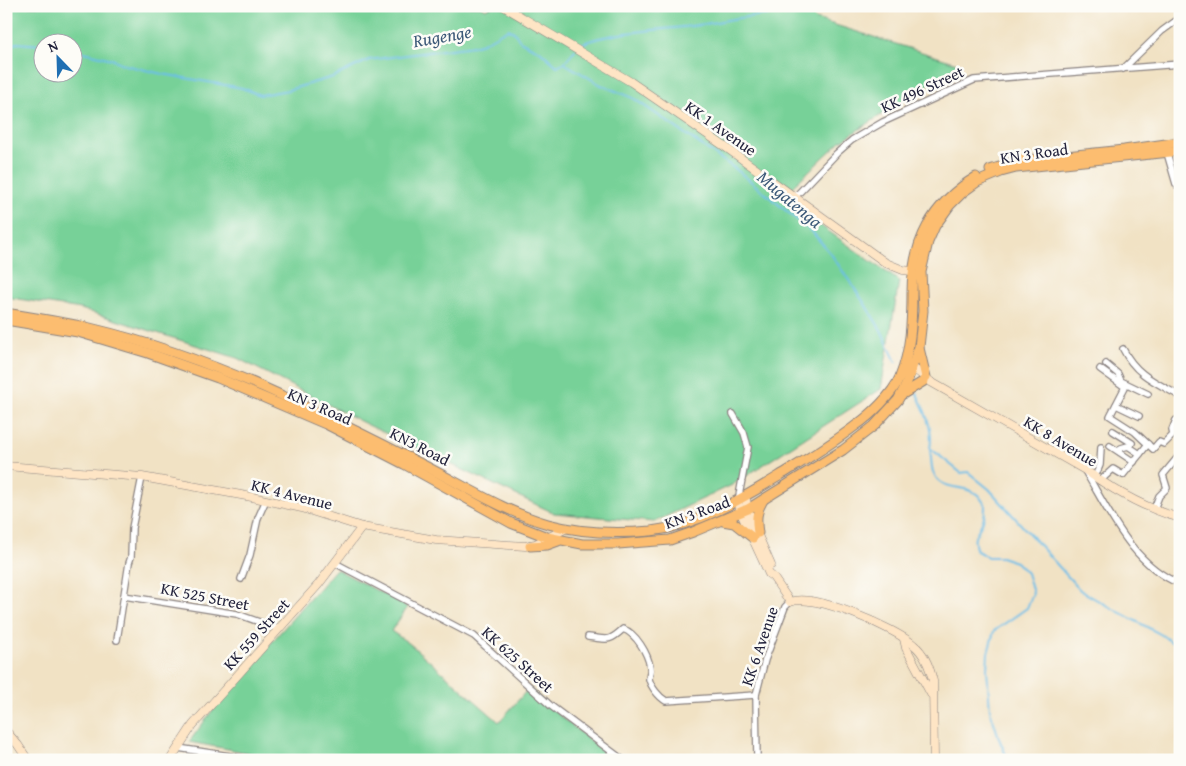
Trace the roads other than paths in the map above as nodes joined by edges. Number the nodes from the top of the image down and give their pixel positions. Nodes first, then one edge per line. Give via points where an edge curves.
1 (503, 6) edge
2 (1180, 18) edge
3 (1180, 64) edge
4 (1123, 69) junction
5 (1180, 142) edge
6 (1180, 151) edge
7 (1167, 152) junction
8 (1180, 189) edge
9 (794, 198) junction
10 (917, 272) junction
11 (6, 313) edge
12 (6, 320) edge
13 (919, 347) junction
14 (1123, 348) dead end
15 (149, 349) junction
16 (1106, 364) dead end
17 (1100, 369) dead end
18 (906, 370) junction
19 (927, 380) junction
20 (1148, 394) dead end
21 (1180, 396) edge
22 (898, 400) junction
23 (1116, 405) junction
24 (733, 414) dead end
25 (1140, 416) dead end
26 (1180, 420) edge
27 (1113, 431) dead end
28 (1139, 435) junction
29 (1130, 444) junction
30 (1148, 444) junction
31 (1110, 446) dead end
32 (1101, 447) dead end
33 (1121, 450) junction
34 (1140, 454) junction
35 (814, 455) joint
36 (1178, 457) dead end
37 (1134, 462) junction
38 (6, 466) edge
39 (1084, 470) junction
40 (142, 477) junction
41 (1098, 479) junction
42 (764, 498) junction
43 (742, 499) junction
44 (266, 500) junction
45 (1154, 509) junction
46 (744, 511) junction
47 (1180, 518) edge
48 (722, 520) junction
49 (362, 526) junction
50 (567, 528) junction
51 (533, 532) junction
52 (755, 535) junction
53 (547, 538) junction
54 (558, 541) junction
55 (532, 545) junction
56 (335, 563) junction
57 (241, 579) dead end
58 (1180, 584) edge
59 (124, 596) junction
60 (790, 602) junction
61 (279, 629) junction
62 (588, 637) dead end
63 (118, 640) dead end
64 (756, 695) junction
65 (6, 731) edge
66 (178, 748) junction
67 (28, 760) edge
68 (170, 760) edge
69 (256, 760) edge
70 (623, 760) edge
71 (756, 760) edge
72 (934, 760) edge

1 - 9 main road, KK 1 Avenue via 630,82
2 - 4 street
3 - 4 street, KK 496 Street
4 - 9 street, KK 496 Street via 982,79 962,85 852,140
5 - 10 highway, KN 3 Road via 1018,161 983,173 958,188 939,208 916,253
6 - 7 highway, KN 3 Road
7 - 8 street
7 - 10 highway, KN 3 Road via 1016,168 991,175 963,192 942,216
9 - 10 main road, KK 1 Avenue via 886,263
10 - 13 highway, KN 3 Road via 923,311
10 - 18 highway, KN 3 Road
11 - 15 highway, KN3 Road via 88,328
12 - 15 highway, KN 3 Road via 78,332
13 - 18 highway, KN 3 Road
13 - 19 highway
14 - 21 street via 1128,361 1137,370
15 - 50 highway, KN3 Road via 219,369 267,389 338,421 515,512
15 - 51 highway, KN 3 Road via 328,425
16 - 20 street via 1121,381
17 - 23 street via 1125,387
18 - 19 main road, KK 8 Avenue
18 - 22 highway, KN 3 Road
18 - 35 highway, KN 3 Road via 867,418
19 - 22 highway via 905,391
19 - 39 main road, KK 8 Avenue
22 - 42 highway, KN 3 Road via 874,426 843,450
23 - 25 street
23 - 28 street via 1110,416
24 - 43 street via 748,447
26 - 30 street via 1176,420 1173,435 1164,444 1159,442 1153,449
27 - 29 street
28 - 29 street
28 - 30 street
29 - 33 street
29 - 34 street
30 - 34 street
31 - 33 street
32 - 41 street
33 - 37 street
34 - 37 street
35 - 43 highway, KN3 Road
36 - 45 street via 1164,474 1167,488 1159,496
37 - 41 street via 1123,475 1113,469
38 - 40 main road, KK 4 Avenue
39 - 41 main road, KK 8 Avenue
39 - 58 street via 1124,537 1160,573
40 - 44 main road, KK 4 Avenue
40 - 59 street
41 - 45 main road, KK 8 Avenue
42 - 46 highway, KN 3 Road
42 - 52 highway via 758,509
43 - 46 main road, KK 6 Avenue
43 - 50 highway, KN3 Road via 668,528 624,532
44 - 49 main road, KK 4 Avenue
44 - 57 street
45 - 47 main road, KK 8 Avenue
46 - 48 highway, KN 3 Road
46 - 52 main road, KK 6 Avenue
48 - 52 highway
48 - 54 highway, KN 3 Road via 670,540 618,544
49 - 55 main road, KK 4 Avenue via 445,541
49 - 56 main road, KK 559 Street
50 - 53 main road, KK 4 Avenue
51 - 53 highway, KN 3 Road
51 - 55 highway via 536,541
52 - 60 main road, KK 6 Avenue via 769,574
53 - 54 highway, KN 3 Road
53 - 55 main road, KK 4 Avenue
54 - 55 highway
56 - 61 main road, KK 559 Street
56 - 70 street, KK 625 Street via 474,636 551,706
59 - 61 street, KK 525 Street via 237,614
59 - 63 street
60 - 64 street, KK 6 Avenue via 785,607 765,660
60 - 72 main road, KK 6 Avenue via 798,599 834,607 873,622 914,645 931,670
61 - 66 main road, KK 559 Street via 193,725
62 - 64 street via 609,640 623,629 629,631 646,655 651,668 649,680 660,698 666,701
64 - 71 street, KK 6 Avenue
65 - 67 main road
66 - 68 main road, KK 559 Street
66 - 69 street

